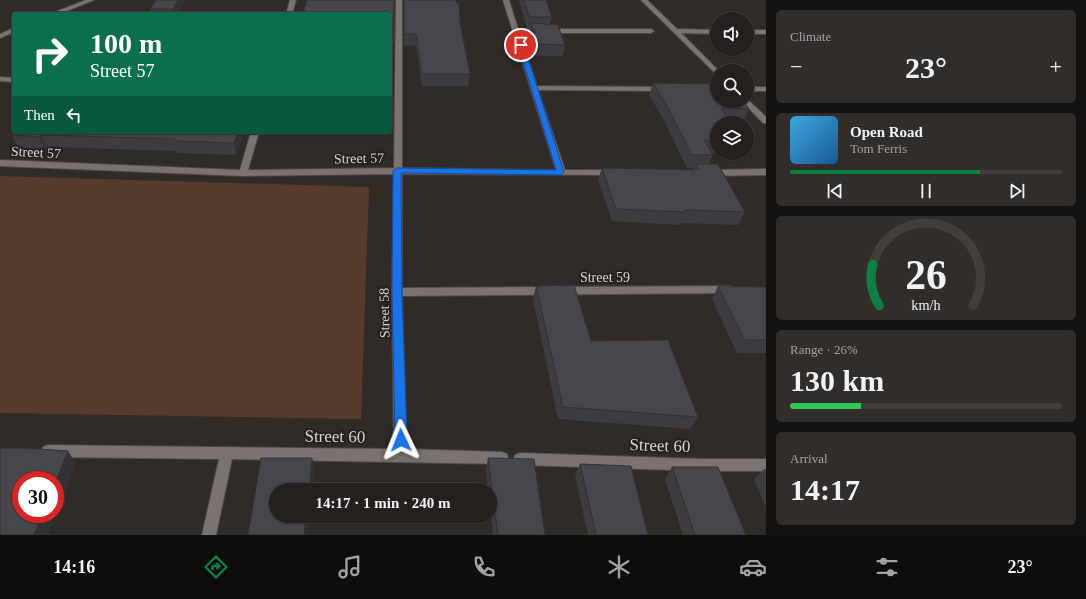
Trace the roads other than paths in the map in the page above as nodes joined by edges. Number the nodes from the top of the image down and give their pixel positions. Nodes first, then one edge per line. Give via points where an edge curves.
1 (91, 0) edge
2 (293, 0) edge
3 (398, 0) edge
4 (506, 0) edge
5 (644, 0) edge
6 (58, 12) edge
7 (290, 12) edge
8 (12, 31) edge
9 (516, 31) junction
10 (651, 31) dead end
11 (676, 31) junction
12 (710, 32) edge
13 (754, 32) edge
14 (766, 32) edge
15 (0, 36) edge
16 (710, 65) edge
17 (0, 79) edge
18 (12, 80) edge
19 (534, 88) junction
20 (676, 89) edge
21 (755, 89) dead end
22 (766, 89) edge
23 (753, 108) edge
24 (766, 121) edge
25 (254, 134) edge
26 (0, 163) edge
27 (397, 171) junction
28 (561, 172) junction
29 (766, 172) edge
30 (243, 173) junction
31 (622, 173) edge
32 (699, 173) edge
33 (739, 290) edge
34 (397, 292) junction
35 (39, 451) edge
36 (227, 453) junction
37 (401, 455) junction
38 (766, 465) edge
39 (209, 535) edge

1 - 6 street
2 - 7 street
3 - 27 street, Street 58
4 - 9 street
5 - 11 street
8 - 15 street
9 - 10 street
9 - 19 street
11 - 12 street
11 - 16 street
13 - 14 street
17 - 18 street
19 - 20 street
19 - 28 street
21 - 22 street
23 - 24 street
25 - 30 street
26 - 30 street, Street 57
27 - 28 street, Street 57
27 - 30 street, Street 57
27 - 34 street, Street 58
28 - 31 street, Street 57
29 - 32 street
33 - 34 street, Street 59
34 - 37 street, Street 58
35 - 36 street, Street 60
36 - 37 street, Street 60
36 - 39 street
37 - 38 street, Street 60

